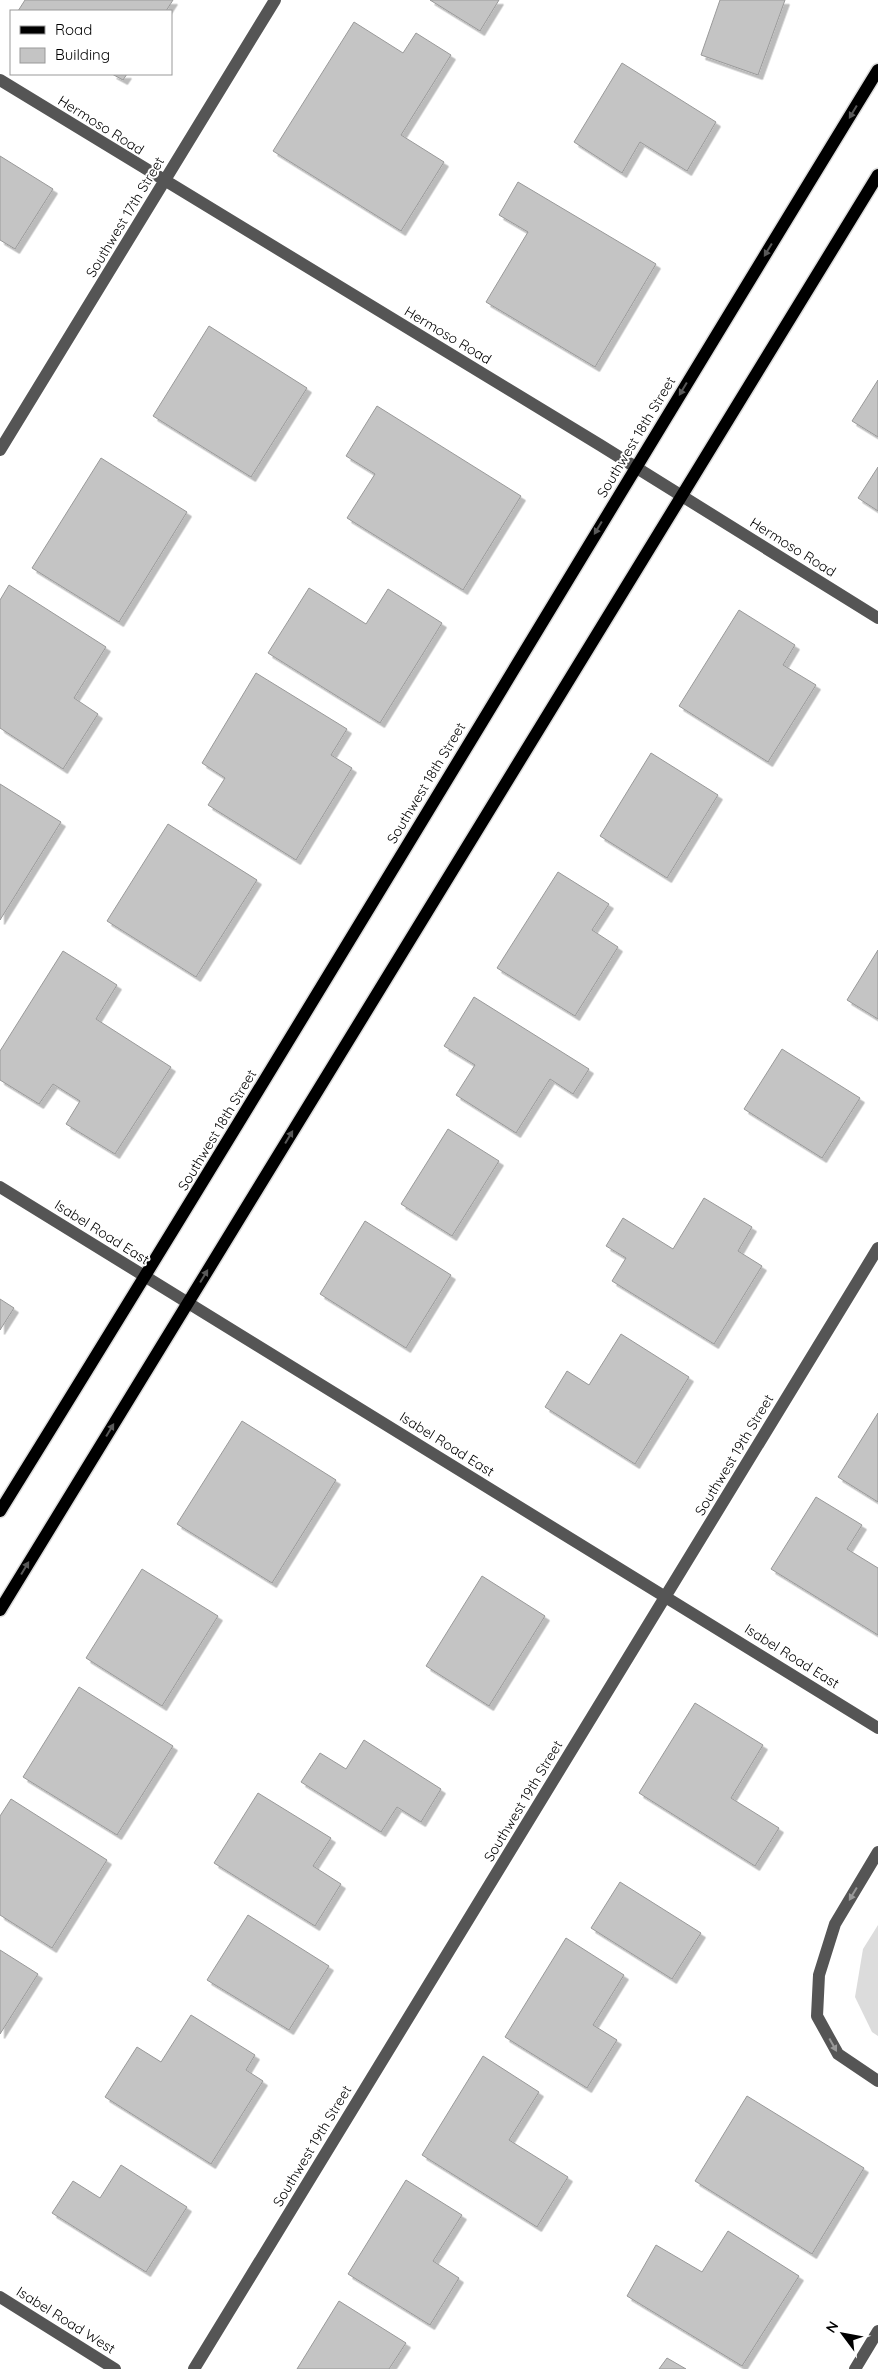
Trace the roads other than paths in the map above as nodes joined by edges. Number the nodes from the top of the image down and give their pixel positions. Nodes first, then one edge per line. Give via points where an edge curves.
1 (275, 0) edge
2 (878, 70) edge
3 (0, 80) edge
4 (878, 175) edge
5 (164, 181) junction
6 (0, 450) edge
7 (635, 467) junction
8 (682, 495) junction
9 (878, 618) edge
10 (0, 1187) edge
11 (878, 1248) edge
12 (146, 1277) junction
13 (188, 1302) junction
14 (0, 1511) edge
15 (666, 1596) junction
16 (0, 1610) edge
17 (878, 1728) edge
18 (878, 1852) edge
19 (878, 2081) edge
20 (0, 2298) edge
21 (878, 2331) edge
22 (115, 2369) edge
23 (194, 2369) edge
24 (855, 2369) edge

1 - 5 street, Southwest 17th Street
2 -> 7 main road, Southwest 18th Street
3 - 5 street, Hermoso Road
4 - 8 main road
5 - 6 street, Southwest 17th Street
5 - 7 street, Hermoso Road
7 - 8 street, Hermoso Road
7 -> 12 main road, Southwest 18th Street
8 - 9 street, Hermoso Road
13 -> 8 main road
10 - 12 street, Isabel Road East
11 - 15 street, Southwest 19th Street
12 - 13 street, Isabel Road East
12 - 14 main road, Southwest 18th Street
13 - 15 street, Isabel Road East
16 -> 13 main road
15 - 17 street, Isabel Road East
15 - 23 street, Southwest 19th Street
18 -> 19 street via 835,1924 819,1975 817,2016 838,2054
20 - 22 street, Isabel Road West
21 - 24 street

